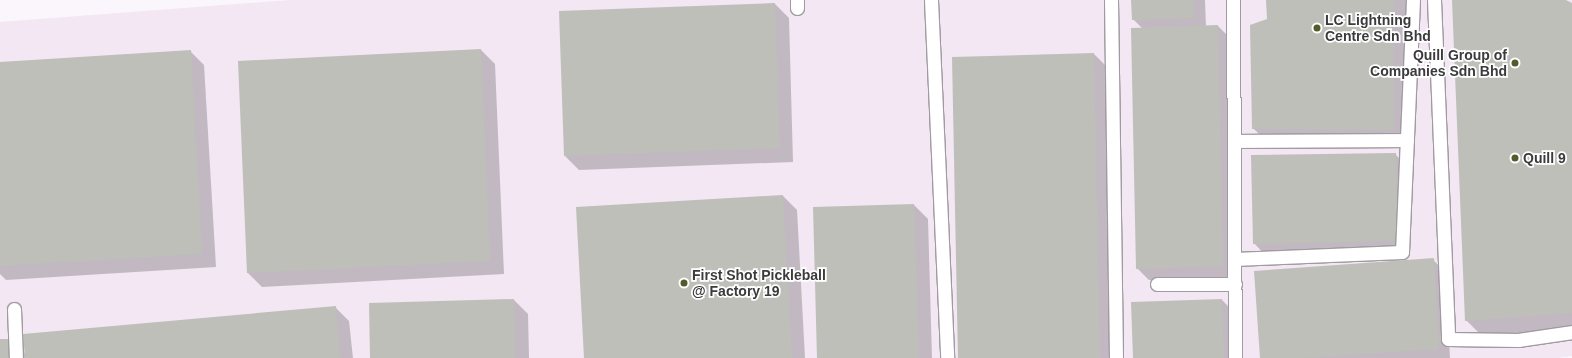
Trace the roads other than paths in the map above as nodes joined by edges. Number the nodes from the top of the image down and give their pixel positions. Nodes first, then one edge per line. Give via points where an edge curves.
1 (931, 0) edge
2 (1111, 0) edge
3 (1233, 0) edge
4 (1413, 0) edge
5 (1434, 0) edge
6 (1407, 140) junction
7 (1234, 141) junction
8 (1234, 259) junction
9 (1157, 284) dead end
10 (1235, 284) junction
11 (14, 309) dead end
12 (1572, 332) edge
13 (16, 358) edge
14 (946, 358) edge
15 (1116, 358) edge
16 (1235, 358) edge

1 - 14 lane
2 - 15 lane
3 - 7 lane
4 - 6 lane
5 - 12 lane via 1448,339 1518,340
6 - 7 lane
6 - 8 lane via 1402,252
7 - 8 lane
8 - 10 lane
9 - 10 lane
10 - 16 lane
11 - 13 lane

